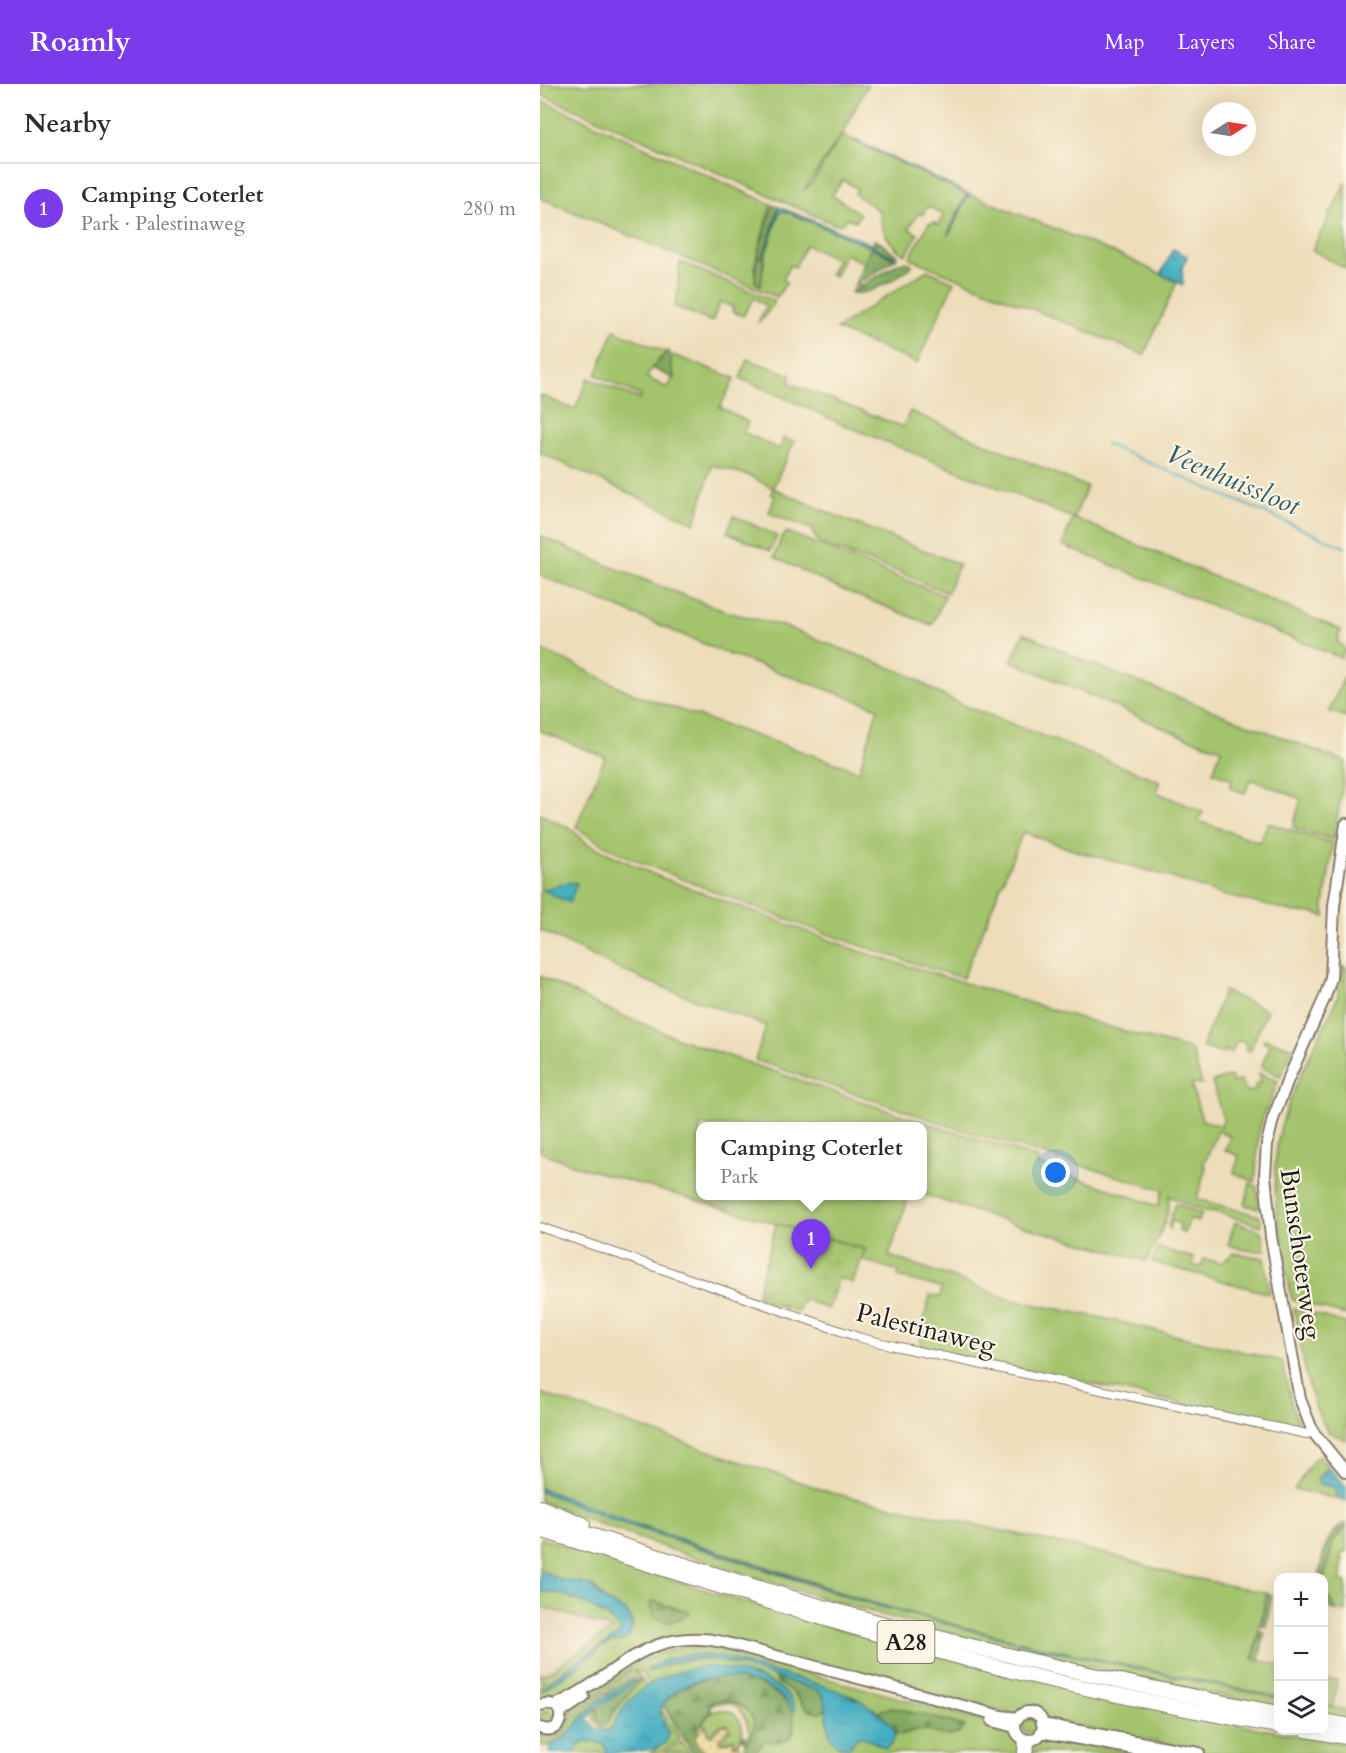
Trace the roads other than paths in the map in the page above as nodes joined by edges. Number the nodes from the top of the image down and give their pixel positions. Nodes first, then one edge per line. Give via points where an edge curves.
1 (1346, 824) edge
2 (540, 1227) edge
3 (1313, 1432) junction
4 (1346, 1472) edge
5 (540, 1507) edge
6 (540, 1519) edge
7 (540, 1530) edge
8 (615, 1543) junction
9 (541, 1703) edge
10 (558, 1709) junction
11 (1274, 1712) edge
12 (1328, 1722) edge
13 (1017, 1723) junction
14 (1274, 1725) edge
15 (1346, 1725) edge
16 (540, 1728) edge
17 (1042, 1728) junction
18 (1328, 1734) edge
19 (1346, 1737) edge
20 (1027, 1739) junction
21 (1022, 1753) edge
22 (1028, 1753) edge
23 (1157, 1753) edge
24 (1199, 1753) edge

1 - 3 main road, Bunschoterweg via 1334,906 1330,978 1325,998 1279,1101 1266,1157 1266,1200 1274,1257 1300,1399
2 - 3 street, Palestinaweg via 872,1341 1307,1434
3 - 4 main road, Bunschoterweg
5 - 8 highway, A28 via 584,1524
6 - 8 highway, A28
7 - 14 highway, A28 via 984,1664 1124,1697
8 - 11 highway, A28 via 842,1612 986,1650
9 - 10 main road
10 - 13 main road via 646,1649 673,1640 697,1638
10 - 16 main road via 561,1718 557,1726
12 - 15 highway
13 - 17 main road via 1025,1713 1030,1713 1038,1716
13 - 20 main road via 1018,1734
17 - 20 main road via 1037,1737
17 - 23 main road
17 - 24 main road
18 - 19 highway
20 - 21 street
20 - 22 street

